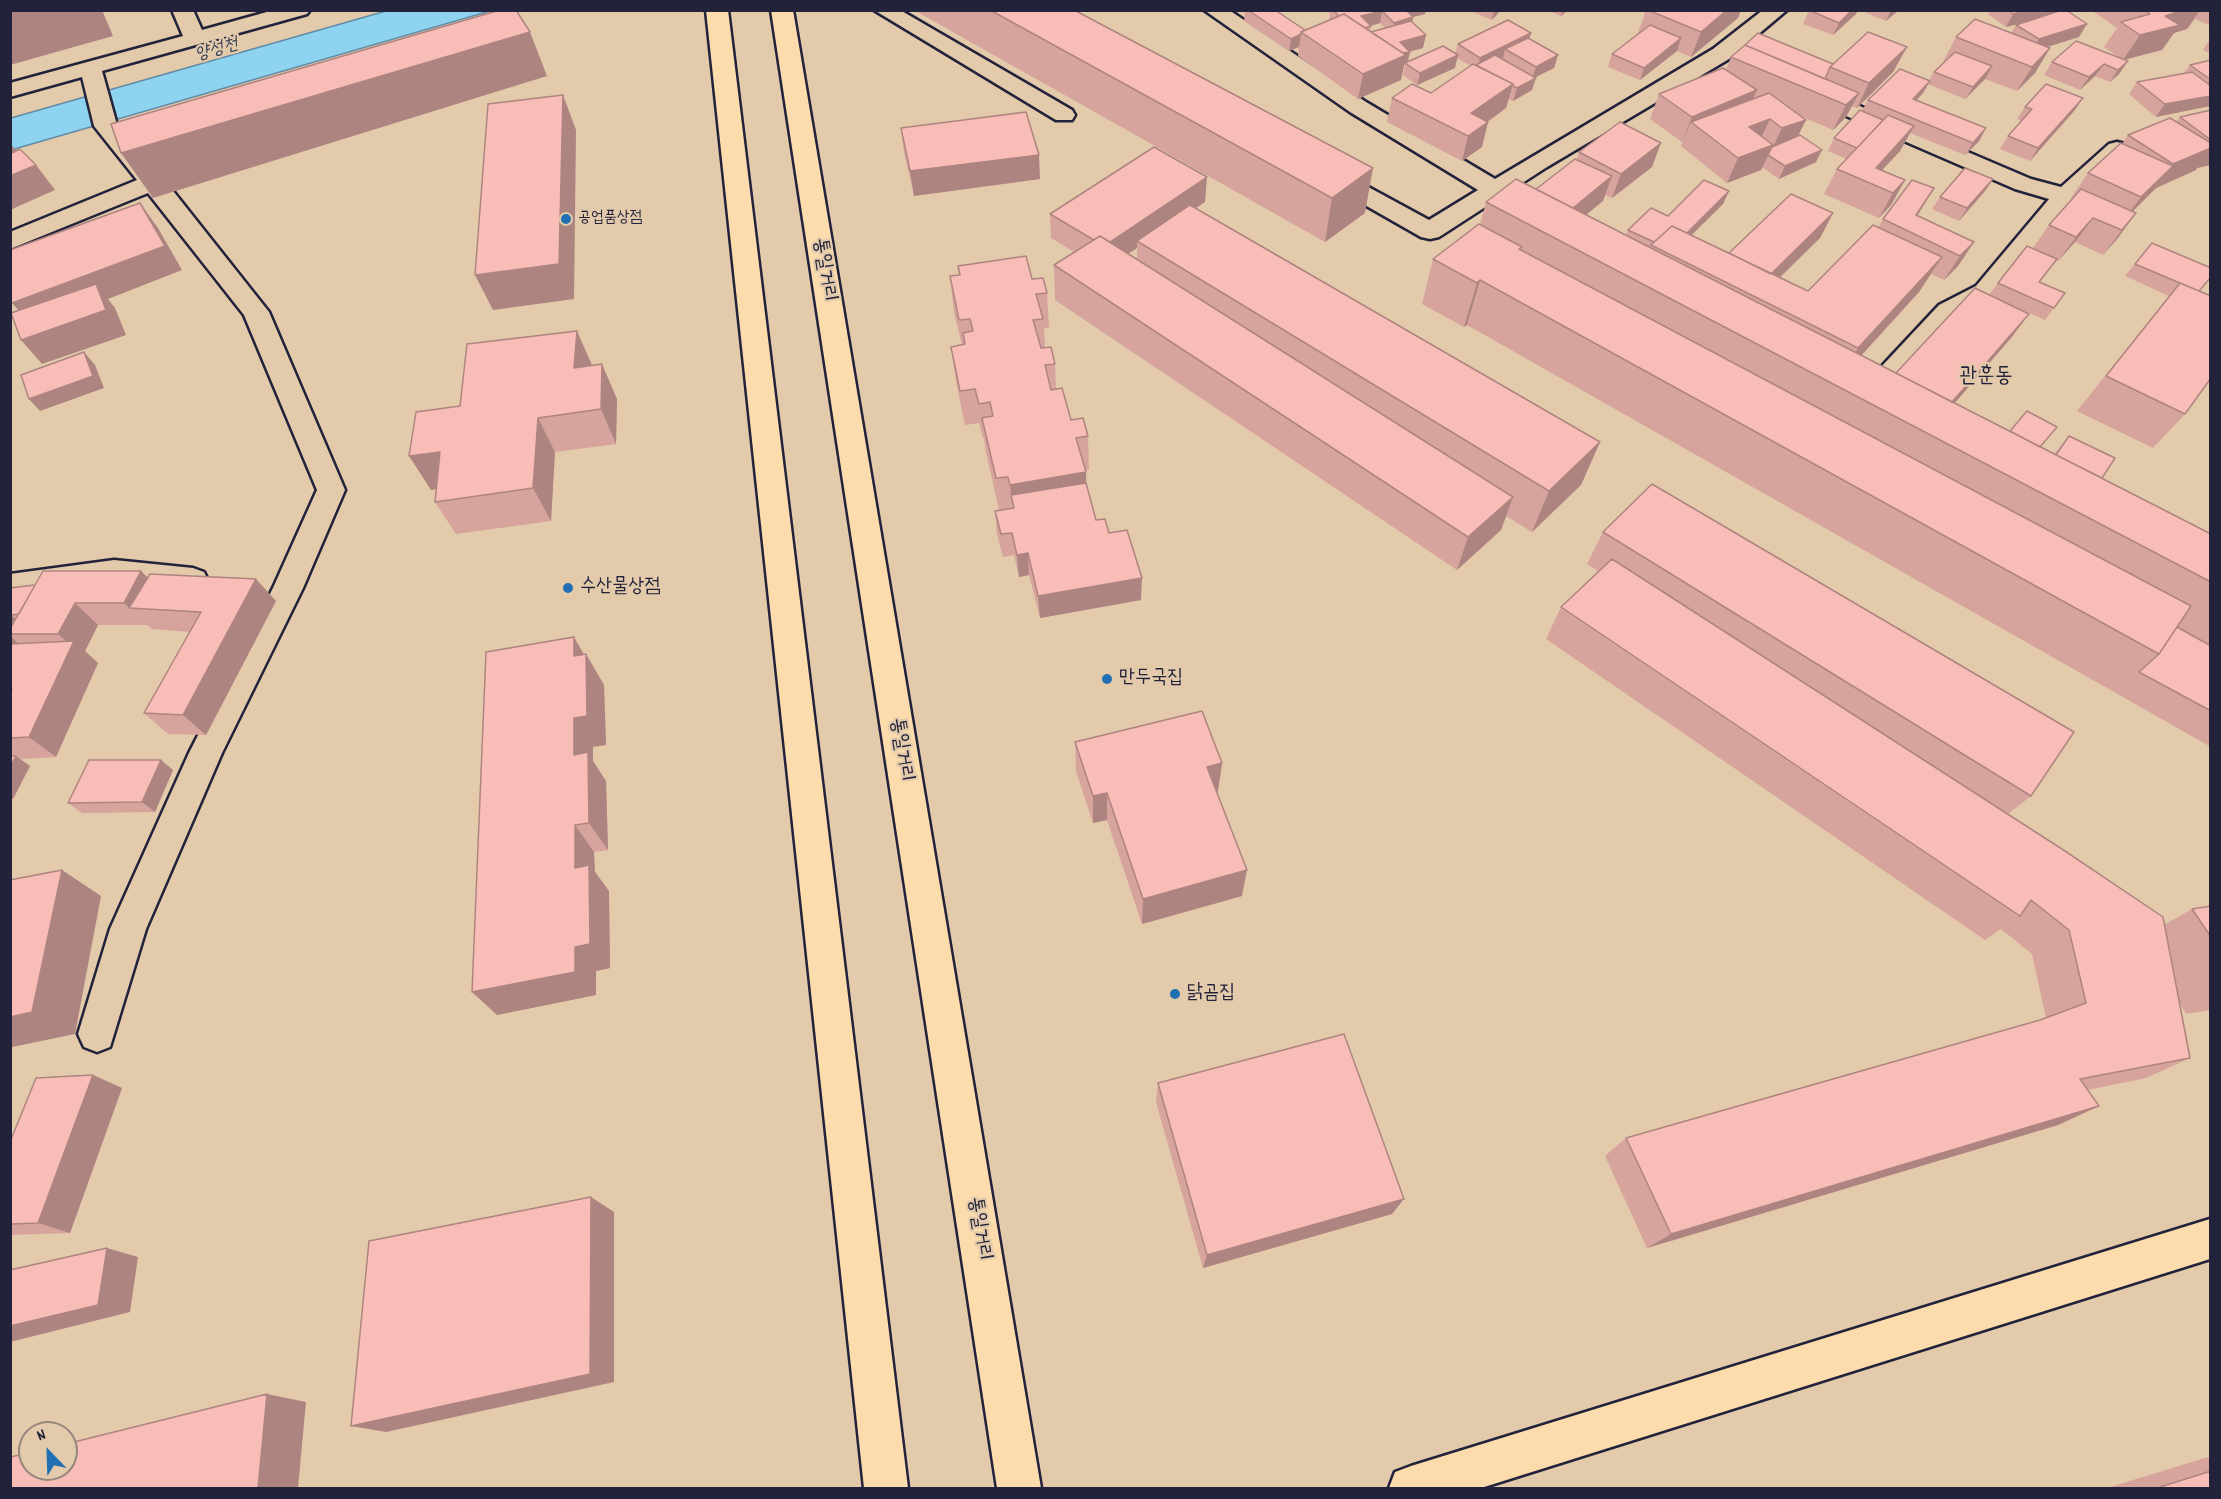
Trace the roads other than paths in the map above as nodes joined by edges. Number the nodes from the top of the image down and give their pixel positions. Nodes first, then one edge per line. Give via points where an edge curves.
1 (182, 10) edge
2 (300, 10) edge
3 (717, 10) edge
4 (782, 10) edge
5 (884, 10) edge
6 (1214, 10) edge
7 (1777, 10) edge
8 (195, 39) junction
9 (1721, 54) junction
10 (1743, 63) edge
11 (92, 77) junction
12 (1786, 82) edge
13 (10, 90) edge
14 (1064, 116) dead end
15 (2140, 137) edge
16 (1307, 163) edge
17 (154, 182) junction
18 (1486, 195) junction
19 (2065, 196) junction
20 (1509, 217) edge
21 (10, 241) edge
22 (1862, 405) edge
23 (219, 582) edge
24 (253, 585) edge
25 (10, 586) edge
26 (288, 588) junction
27 (97, 1034) dead end
28 (2211, 1239) edge
29 (886, 1488) edge
30 (1019, 1488) edge
31 (1411, 1488) edge

1 - 8 street
2 - 8 street
3 - 29 main road
4 - 30 main road, 통일거리
5 - 14 street
6 - 18 street
7 - 9 street
8 - 11 street
9 - 10 street
9 - 18 street
11 - 13 street
11 - 17 street via 106,126
12 - 19 street via 2023,184
15 - 19 street via 2128,140
16 - 18 street via 1430,231
17 - 21 street
17 - 26 street via 256,312 331,490
18 - 20 street
19 - 22 street via 1984,292 1948,311
23 - 25 street via 114,573
24 - 26 street
26 - 27 street via 206,753 128,929
28 - 31 main road

